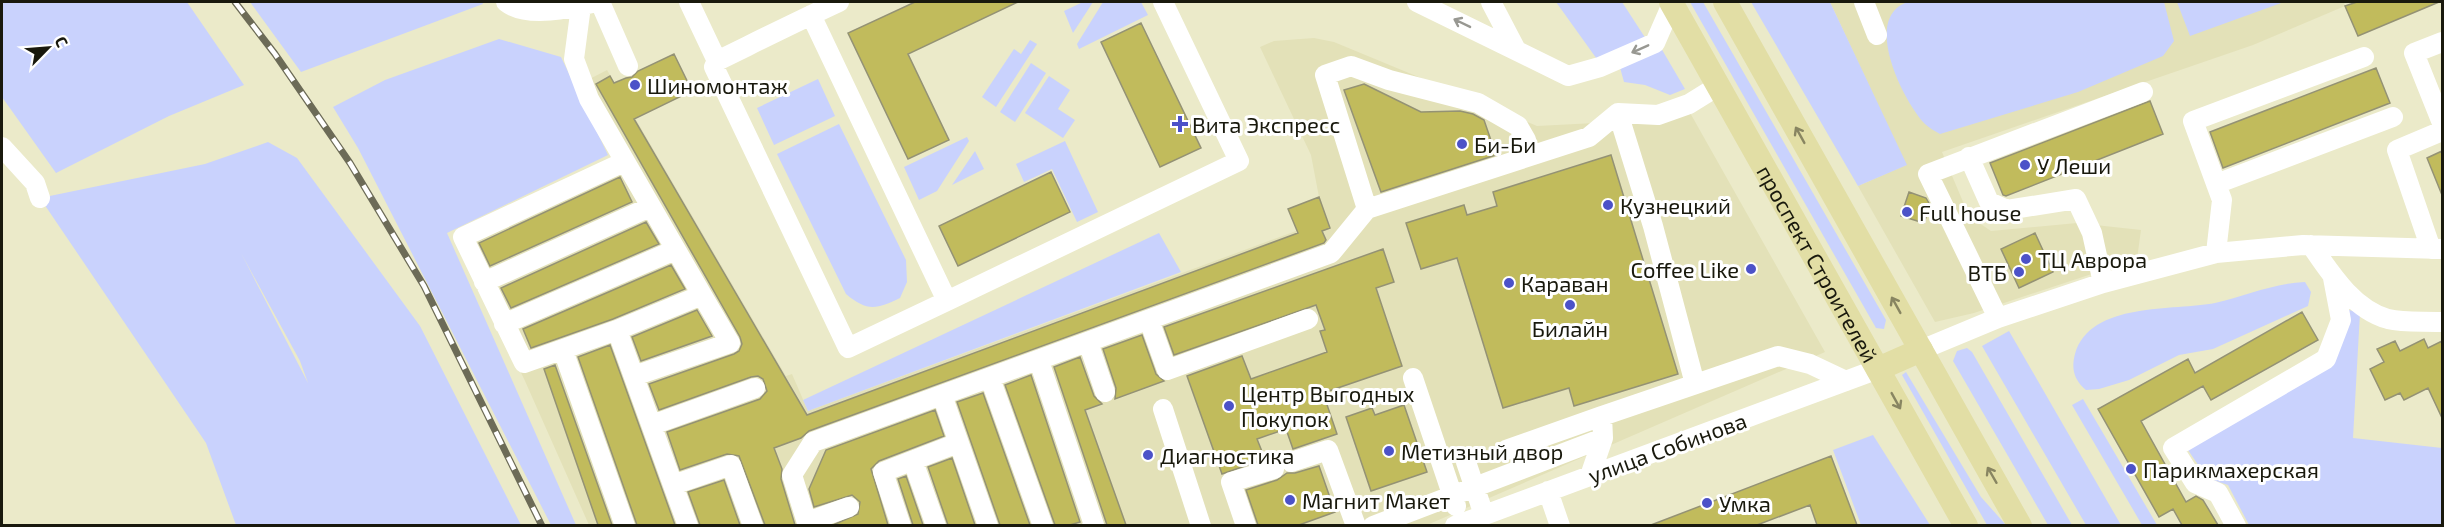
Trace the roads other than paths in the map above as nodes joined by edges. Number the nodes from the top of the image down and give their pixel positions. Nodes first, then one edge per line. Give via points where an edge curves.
1 (689, 2) edge
2 (839, 2) edge
3 (1163, 2) edge
4 (1417, 2) edge
5 (1491, 2) edge
6 (1725, 2) edge
7 (1864, 2) edge
8 (592, 3) edge
9 (1671, 3) edge
10 (509, 4) edge
11 (811, 15) junction
12 (1877, 35) dead end
13 (2442, 42) edge
14 (1515, 48) junction
15 (2364, 57) dead end
16 (717, 61) junction
17 (628, 66) dead end
18 (1718, 86) junction
19 (2144, 92) dead end
20 (1618, 113) junction
21 (2393, 117) dead end
22 (2442, 123) edge
23 (2442, 131) edge
24 (2, 147) edge
25 (1530, 155) junction
26 (1969, 158) junction
27 (624, 162) junction
28 (2216, 184) junction
29 (40, 198) dead end
30 (650, 207) junction
31 (1367, 209) junction
32 (2312, 245) junction
33 (675, 249) junction
34 (2437, 249) edge
35 (2216, 253) junction
36 (2334, 278) junction
37 (484, 282) junction
38 (2103, 283) junction
39 (702, 295) junction
40 (947, 301) junction
41 (1998, 318) junction
42 (1308, 319) dead end
43 (1149, 320) junction
44 (2440, 322) dead end
45 (504, 324) junction
46 (617, 330) junction
47 (1088, 342) junction
48 (563, 350) junction
49 (1921, 350) junction
50 (1039, 361) junction
51 (1878, 369) junction
52 (634, 376) junction
53 (990, 378) junction
54 (1413, 378) dead end
55 (1846, 381) junction
56 (1695, 384) junction
57 (755, 388) dead end
58 (1105, 392) dead end
59 (942, 395) junction
60 (1163, 409) dead end
61 (1602, 416) junction
62 (652, 425) junction
63 (1604, 438) junction
64 (958, 443) junction
65 (1506, 450) dead end
66 (913, 461) junction
67 (1466, 462) dead end
68 (1590, 476) junction
69 (673, 485) junction
70 (1473, 488) junction
71 (1548, 491) junction
72 (1452, 496) junction
73 (849, 507) dead end
74 (1484, 515) junction
75 (807, 524) edge
76 (1459, 524) edge
77 (625, 525) edge
78 (688, 525) edge
79 (753, 525) edge
80 (901, 525) edge
81 (936, 525) edge
82 (988, 525) edge
83 (1043, 525) edge
84 (1092, 525) edge
85 (1201, 525) edge
86 (1246, 525) edge
87 (1356, 525) edge
88 (1373, 525) edge
89 (1560, 525) edge
90 (1966, 525) edge
91 (2020, 525) edge
92 (2236, 525) edge

1 - 16 street
2 - 11 street
3 - 40 street via 1239,161
14 -> 4 street
5 - 14 street
49 -> 6 main road
7 - 12 street
8 - 10 street via 546,12
8 - 17 street
8 - 27 street via 574,59 589,99
9 -> 14 street via 1655,43 1600,67 1568,76
9 - 18 main road, проспект Строителей
11 - 16 street
11 - 40 street
13 - 22 street via 2414,54
15 - 28 street via 2193,121
16 - 40 street via 714,67 849,348
18 - 20 street via 1689,104 1658,115
18 - 51 main road, проспект Строителей
19 - 26 street
20 - 25 street via 1589,137
20 - 56 street
21 - 28 street
23 - 34 street via 2397,150
24 - 29 street via 35,183
25 - 31 street
25 - 31 street via 1518,126 1478,103 1351,66 1325,75
26 - 38 street via 1989,202 2007,210 2076,199 2092,233
26 - 41 street via 1928,174
27 - 30 street
27 - 37 street via 463,237
28 - 35 street via 2222,200
30 - 33 street
30 - 37 street
31 - 43 street via 1331,253
32 - 34 street
32 - 35 street
32 - 36 street
33 - 39 street
33 - 45 street
35 - 38 street
36 - 44 street via 2363,308 2389,319
36 - 92 street via 2340,320 2326,359 2173,448 2195,483 2218,493
37 - 45 street
38 - 41 street
39 - 46 street
39 - 52 street via 730,342
41 - 49 street
42 - 43 street via 1167,370
43 - 47 street
45 - 48 street via 524,363
46 - 48 street
46 - 52 street
47 - 50 street
47 - 58 street
48 - 77 street
49 - 51 main road
91 -> 49 main road
50 - 53 street
50 - 84 street
51 - 55 street, улица Собинова
51 -> 90 main road, проспект Строителей
52 - 62 street
53 - 59 street
53 - 83 street
54 - 72 street
55 - 56 street via 1810,364 1778,356
55 - 68 street, улица Собинова
56 - 61 street
57 - 62 street
59 - 64 street
59 - 75 street via 813,442 792,475
60 - 85 street
61 - 63 street
61 - 65 street
62 - 69 street
63 - 68 street
63 - 70 street
64 - 66 street
64 - 82 street
66 - 80 street via 883,472
66 - 81 street
67 - 70 street
68 - 71 street, улица Собинова
69 - 78 street
69 - 79 street via 731,465
70 - 72 street
70 - 74 street
71 - 74 street, улица Собинова
71 - 89 street
72 - 76 street
72 - 88 street
73 - 75 street
74 - 76 street, улица Собинова
86 - 87 street via 1231,482 1328,450

